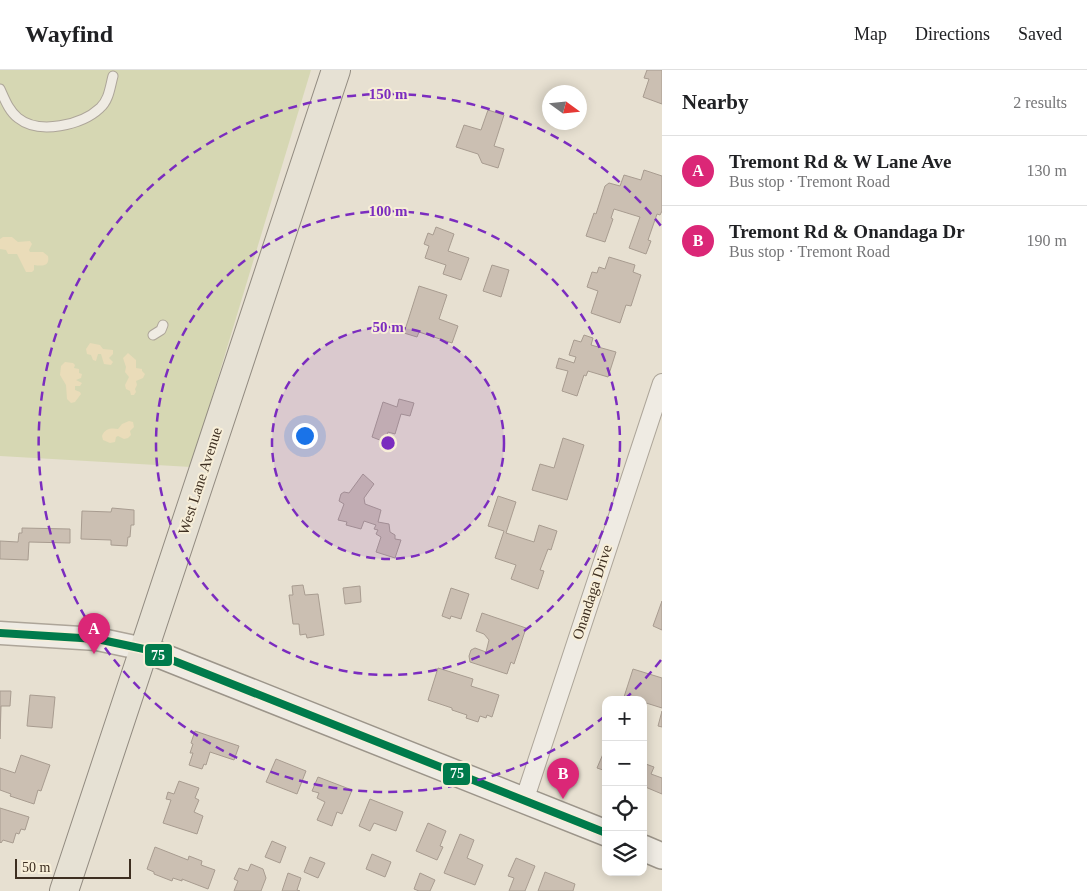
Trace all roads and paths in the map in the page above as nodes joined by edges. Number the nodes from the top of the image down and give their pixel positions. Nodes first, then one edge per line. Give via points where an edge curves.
1 (336, 70) edge
2 (112, 76) dead end
3 (0, 89) edge
4 (163, 325) dead end
5 (153, 335) dead end
6 (662, 383) edge
7 (0, 633) edge
8 (144, 649) junction
9 (524, 801) junction
10 (602, 831) edge
11 (647, 850) edge
12 (662, 856) edge
13 (68, 890) edge

1 - 8 main road, West Lane Avenue
2 - 3 lane via 102,107 71,124 33,125 19,119 8,107
4 - 5 lane
6 - 9 street, Onandaga Drive
7 - 8 street via 97,639
8 - 9 main road
8 - 13 main road, West Lane Avenue
9 - 10 main road
11 - 12 main road

